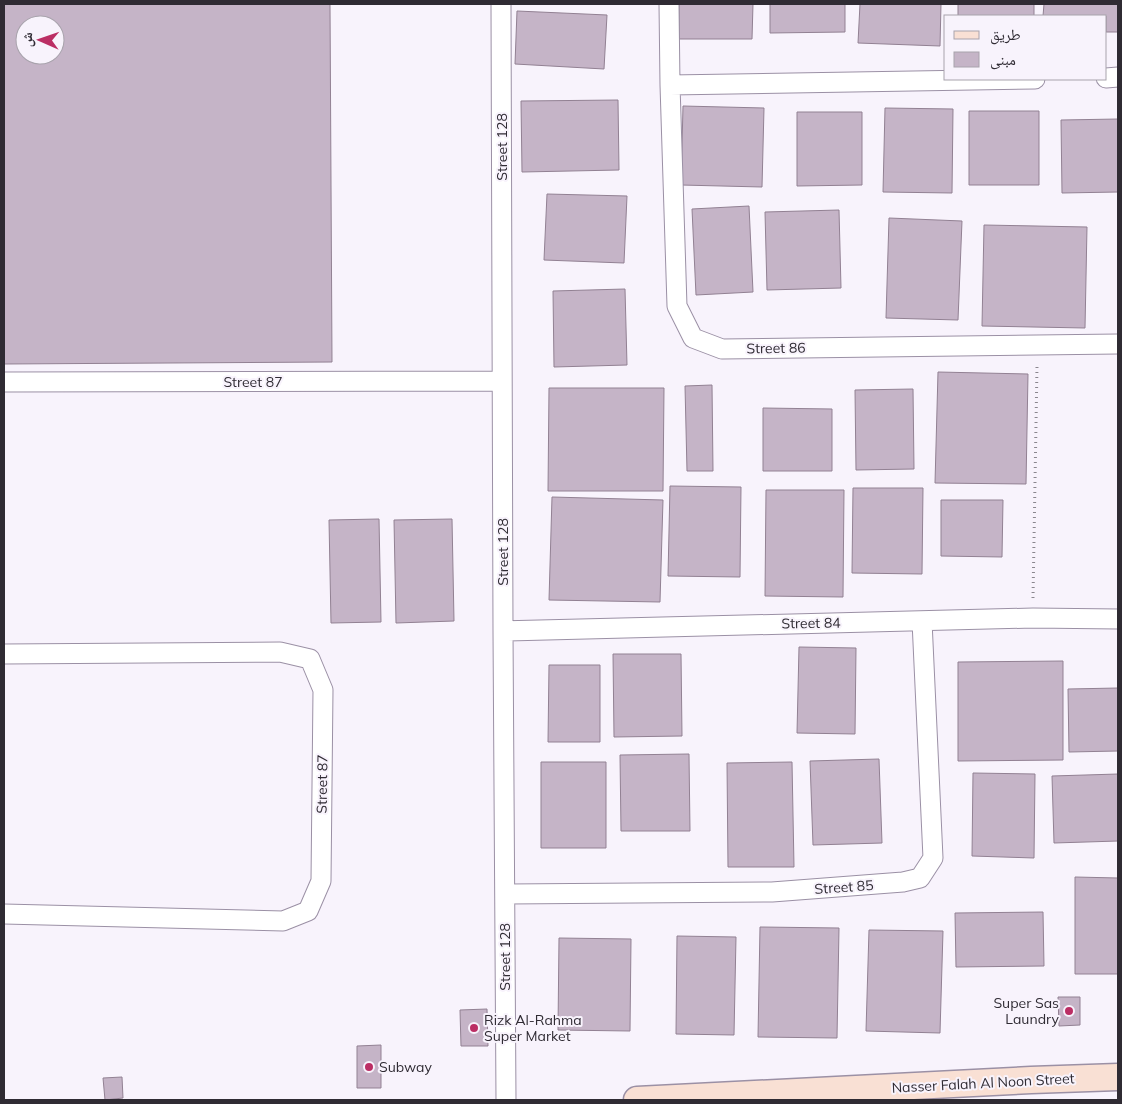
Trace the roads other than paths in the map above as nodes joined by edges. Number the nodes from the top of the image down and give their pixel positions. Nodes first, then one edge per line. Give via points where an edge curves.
1 (501, 4) edge
2 (669, 4) edge
3 (974, 80) edge
4 (670, 85) junction
5 (1118, 344) edge
6 (502, 381) junction
7 (4, 382) edge
8 (1118, 619) edge
9 (922, 621) junction
10 (503, 631) junction
11 (4, 654) edge
12 (505, 894) junction
13 (4, 914) edge
14 (1111, 1078) edge
15 (1038, 1090) edge
16 (506, 1100) edge
17 (637, 1100) edge
18 (1088, 1100) edge

1 - 6 street, Street 128
2 - 4 street, Street 86
3 - 4 street
4 - 5 street, Street 86 via 677,306 693,338 722,349
6 - 7 street, Street 87
6 - 10 street, Street 128
8 - 9 street, Street 84
9 - 10 street, Street 84
9 - 12 street, Street 85 via 934,858 920,878 772,892
10 - 12 street, Street 128
11 - 13 street, Street 87 via 280,652 310,659 323,690 321,881 308,911 283,921
12 - 16 street, Street 128
14 - 15 street, Nasser Falah Al Noon Street
14 - 18 street via 1091,1087
15 - 17 street, Nasser Falah Al Noon Street

